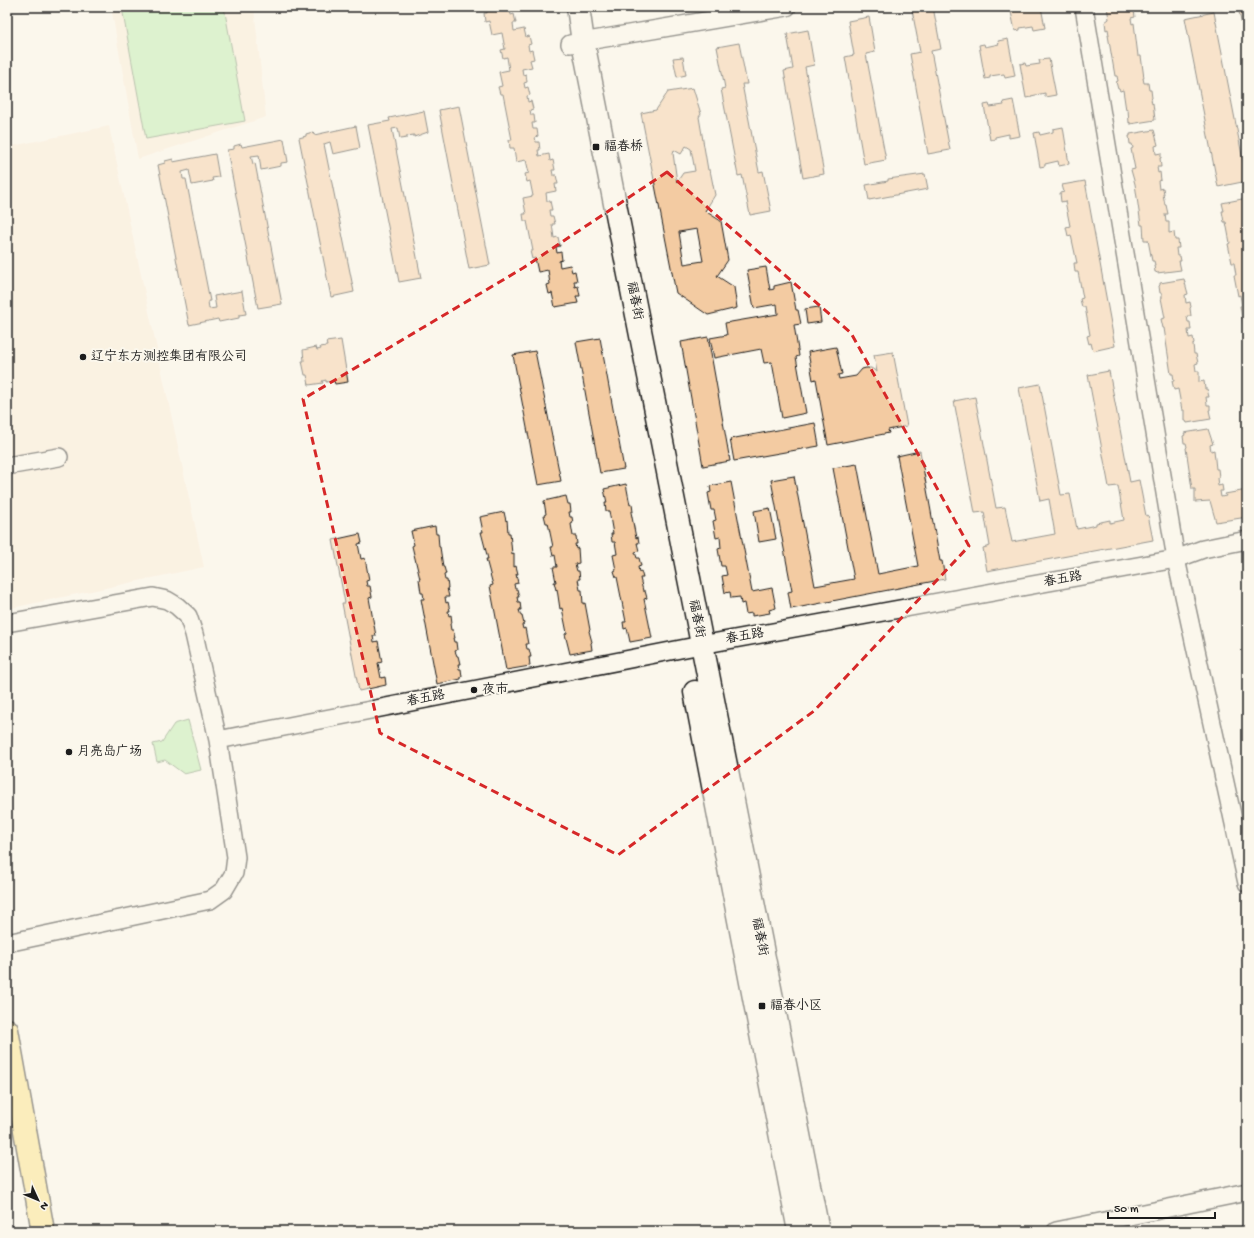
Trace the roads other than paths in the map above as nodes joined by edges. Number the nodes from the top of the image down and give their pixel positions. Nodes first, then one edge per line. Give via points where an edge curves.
1 (565, 7) edge
2 (578, 7) edge
3 (787, 7) edge
4 (1084, 7) edge
5 (576, 43) junction
6 (59, 457) dead end
7 (7, 466) edge
8 (1247, 540) edge
9 (1176, 559) junction
10 (7, 623) edge
11 (694, 646) junction
12 (218, 740) junction
13 (1247, 883) edge
14 (7, 942) edge
15 (7, 1030) edge
16 (1247, 1192) edge
17 (43, 1231) edge
18 (799, 1231) edge
19 (818, 1231) edge
20 (1056, 1231) edge

1 - 5 main road, 福春街
2 - 5 main road, 福春街
3 - 5 street
4 - 9 street
5 - 11 main road, 福春街
6 - 7 street
8 - 9 street, 春五路 via 1204,549
9 - 11 street, 春五路
9 - 13 street
10 - 12 street via 153,597 167,600 188,616
11 - 12 street, 春五路
11 - 18 main road, 福春街
11 - 19 main road, 福春街
12 - 14 street via 236,857 234,873 224,890 210,900
15 - 17 highway
16 - 20 street

